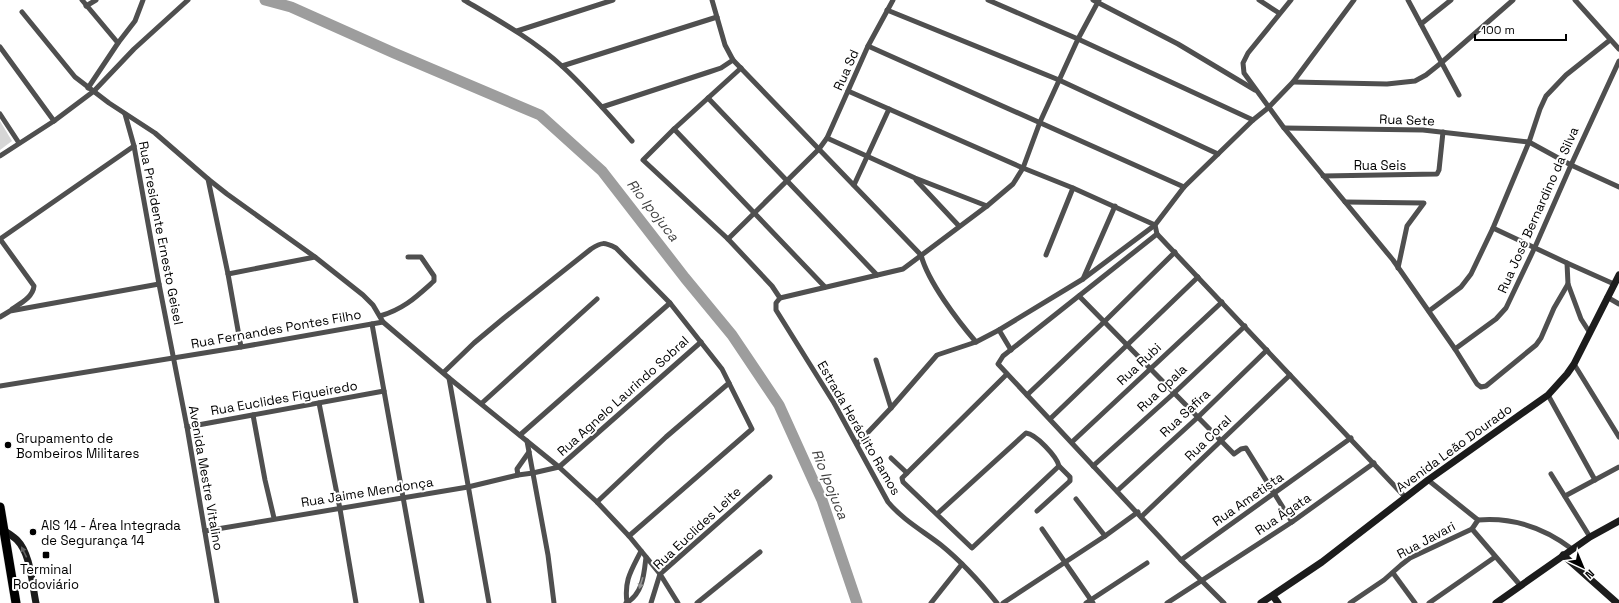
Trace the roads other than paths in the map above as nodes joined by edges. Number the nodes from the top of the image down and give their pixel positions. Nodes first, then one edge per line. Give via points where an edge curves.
1 (82, 0) edge
2 (96, 0) edge
3 (143, 0) edge
4 (188, 0) edge
5 (464, 0) edge
6 (613, 0) edge
7 (712, 0) edge
8 (893, 0) edge
9 (988, 0) edge
10 (1259, 0) edge
11 (1291, 0) edge
12 (1408, 0) edge
13 (1451, 0) edge
14 (1513, 0) edge
15 (1575, 0) edge
16 (1097, 1) edge
17 (1352, 1) edge
18 (86, 6) junction
19 (887, 10) junction
20 (22, 12) dead end
21 (1279, 13) junction
22 (717, 17) junction
23 (1421, 24) junction
24 (517, 31) junction
25 (1078, 39) junction
26 (1610, 40) junction
27 (118, 43) junction
28 (868, 46) junction
29 (0, 47) edge
30 (1619, 49) edge
31 (733, 60) junction
32 (1619, 61) edge
33 (1441, 63) junction
34 (562, 66) junction
35 (741, 68) junction
36 (1059, 80) junction
37 (1293, 82) junction
38 (88, 88) junction
39 (94, 91) junction
40 (848, 91) junction
41 (1257, 91) junction
42 (1459, 95) dead end
43 (708, 98) junction
44 (602, 107) junction
45 (889, 108) junction
46 (1268, 108) junction
47 (0, 114) edge
48 (125, 114) junction
49 (1253, 120) junction
50 (54, 121) junction
51 (1040, 122) junction
52 (1284, 128) junction
53 (674, 129) junction
54 (1443, 132) junction
55 (827, 138) junction
56 (632, 141) dead end
57 (1529, 142) junction
58 (19, 143) junction
59 (134, 146) junction
60 (820, 149) junction
61 (1218, 154) junction
62 (0, 156) edge
63 (868, 156) junction
64 (1571, 165) junction
65 (1023, 168) junction
66 (1324, 176) junction
67 (915, 178) junction
68 (208, 179) junction
69 (786, 181) junction
70 (854, 185) junction
71 (1184, 187) junction
72 (1073, 188) junction
73 (1619, 188) edge
74 (1345, 202) junction
75 (987, 206) junction
76 (1115, 206) junction
77 (754, 212) junction
78 (1155, 225) junction
79 (959, 226) junction
80 (1493, 228) junction
81 (1157, 234) junction
82 (0, 239) edge
83 (728, 239) junction
84 (1535, 247) junction
85 (1174, 252) junction
86 (1046, 254) dead end
87 (921, 255) junction
88 (315, 257) junction
89 (408, 257) dead end
90 (1567, 263) junction
91 (1398, 268) junction
92 (228, 274) junction
93 (1619, 274) edge
94 (877, 275) junction
95 (1198, 277) junction
96 (1083, 278) junction
97 (159, 284) junction
98 (1568, 284) junction
99 (1614, 284) junction
100 (825, 287) junction
101 (1079, 296) junction
102 (1607, 297) junction
103 (780, 298) junction
104 (597, 300) dead end
105 (1222, 302) junction
106 (670, 303) junction
107 (1619, 304) edge
108 (10, 310) junction
109 (1429, 312) junction
110 (0, 317) edge
111 (382, 319) junction
112 (1104, 322) junction
113 (372, 324) junction
114 (1245, 326) junction
115 (999, 330) junction
116 (1590, 333) junction
117 (701, 342) junction
118 (976, 342) junction
119 (1128, 345) junction
120 (241, 347) junction
121 (1455, 349) junction
122 (1011, 350) junction
123 (1267, 350) junction
124 (173, 357) junction
125 (876, 360) dead end
126 (1574, 364) junction
127 (1150, 369) junction
128 (444, 372) junction
129 (1007, 374) junction
130 (1290, 375) junction
131 (449, 378) junction
132 (729, 383) junction
133 (0, 386) edge
134 (384, 391) junction
135 (1173, 394) junction
136 (1027, 395) junction
137 (1548, 395) junction
138 (319, 403) junction
139 (482, 403) junction
140 (891, 408) junction
141 (253, 415) junction
142 (1196, 418) junction
143 (1050, 419) junction
144 (187, 427) junction
145 (520, 435) junction
146 (1619, 437) edge
147 (1351, 438) junction
148 (527, 441) junction
149 (1072, 442) junction
150 (1220, 442) junction
151 (857, 444) junction
152 (529, 452) junction
153 (891, 458) dead end
154 (1374, 463) junction
155 (1059, 466) junction
156 (1094, 466) junction
157 (559, 467) junction
158 (1619, 467) edge
159 (533, 473) junction
160 (907, 473) junction
161 (1551, 474) dead end
162 (518, 475) junction
163 (770, 477) dead end
164 (1428, 480) junction
165 (1594, 480) junction
166 (468, 487) junction
167 (1116, 491) junction
168 (1274, 495) junction
169 (1565, 496) junction
170 (404, 498) junction
171 (1406, 498) junction
172 (1076, 499) dead end
173 (597, 502) junction
174 (0, 507) edge
175 (340, 509) junction
176 (1037, 511) dead end
177 (937, 514) junction
178 (1139, 515) junction
179 (274, 518) junction
180 (1478, 520) junction
181 (1619, 521) edge
182 (1292, 522) junction
183 (1472, 529) junction
184 (1042, 530) dead end
185 (4, 531) junction
186 (204, 531) junction
187 (629, 536) junction
188 (1105, 536) junction
189 (1590, 537) junction
190 (1572, 549) junction
191 (641, 551) junction
192 (760, 552) dead end
193 (1564, 555) junction
194 (646, 557) junction
195 (1495, 557) junction
196 (1181, 560) junction
197 (1066, 563) junction
198 (1147, 563) dead end
199 (962, 564) junction
200 (1392, 573) junction
201 (660, 574) junction
202 (1202, 581) junction
203 (1520, 585) junction
204 (1273, 596) junction
205 (1090, 602) edge
206 (16, 603) edge
207 (36, 603) edge
208 (216, 603) edge
209 (356, 603) edge
210 (422, 603) edge
211 (489, 603) edge
212 (554, 603) edge
213 (627, 603) edge
214 (651, 603) edge
215 (678, 603) edge
216 (697, 603) edge
217 (931, 603) edge
218 (997, 603) edge
219 (1003, 603) edge
220 (1166, 603) edge
221 (1224, 603) edge
222 (1261, 603) edge
223 (1278, 603) edge
224 (1350, 603) edge
225 (1415, 603) edge
226 (1429, 603) edge
227 (1496, 603) edge
228 (1617, 603) edge

1 - 18 street
2 - 18 street
3 - 27 street via 135,21
4 - 39 street via 134,49
5 - 24 street
6 - 24 street
7 - 22 street
8 - 19 street, Rua Sd
9 - 25 street
10 - 21 street
11 - 21 street
12 - 23 street
13 - 23 street
14 - 33 street
15 - 26 street
16 - 25 street
16 - 41 street via 1178,44
17 - 37 street
18 - 27 street
19 - 28 street, Rua Sd
19 - 36 street
20 - 38 street via 75,77
21 - 41 street via 1248,53 1243,68
22 - 31 street via 725,45
22 - 34 street
23 - 33 street
24 - 34 street
25 - 36 street
25 - 49 street
26 - 30 street
26 - 57 street via 1566,75 1546,96
27 - 38 street
28 - 40 street, Rua Sd
28 - 51 street
29 - 50 street
31 - 35 street
31 - 44 street via 721,68
32 - 64 street, Rua José Bernardino da Silva
33 - 37 street via 1421,78 1402,83
33 - 42 street
34 - 44 street
35 - 43 street
35 - 60 street
36 - 51 street
36 - 61 street
37 - 46 street
38 - 39 street
39 - 48 street
39 - 50 street
40 - 45 street
40 - 55 street, Rua Sd
41 - 46 street
43 - 53 street
43 - 69 street
44 - 56 street
45 - 63 street
45 - 65 street
46 - 49 street
46 - 52 street
47 - 58 street
48 - 59 street, Rua Presidente Ernesto Geisel
48 - 68 street via 155,133
49 - 61 street
50 - 58 street
51 - 65 street
51 - 71 street
52 - 54 street, Rua Sete
52 - 66 street
53 - 77 street
53 - 83 street via 643,160
54 - 57 street, Rua Sete
54 - 66 street, Rua Seis via 1439,170 1436,174
55 - 60 street, Rua Sd
55 - 63 street
57 - 64 street
57 - 80 street
58 - 62 street
59 - 82 street
59 - 97 street, Rua Presidente Ernesto Geisel
60 - 69 street, Rua Sd
60 - 70 street
61 - 71 street
63 - 67 street
63 - 70 street
64 - 73 street
64 - 84 street, Rua José Bernardino da Silva
65 - 72 street
65 - 75 street via 1013,184
66 - 74 street
67 - 75 street
67 - 79 street
68 - 88 street
68 - 92 street
69 - 77 street, Rua Sd
69 - 94 street
70 - 87 street
71 - 78 street
72 - 76 street
72 - 86 street
74 - 91 street
74 - 91 street via 1424,203 1408,226
75 - 79 street
76 - 78 street
76 - 96 street
77 - 83 street, Rua Sd
77 - 100 street
78 - 81 street
78 - 96 street
79 - 87 street
80 - 84 street
80 - 109 street via 1467,280
81 - 85 street
81 - 101 street
82 - 108 street via 34,286 28,297
83 - 103 street
84 - 90 street
84 - 121 street, Rua José Bernardino da Silva via 1502,312
85 - 95 street
85 - 112 street
87 - 94 street via 903,269
87 - 118 street via 929,274 955,316
88 - 92 street
88 - 111 street via 363,295
89 - 111 street, Rua Fernandes Pontes Filho via 421,257 434,280 407,305
90 - 98 street
90 - 99 street
91 - 109 street
92 - 120 street
93 - 99 main road, Avenida Leão Dourado
94 - 100 street
95 - 105 street
95 - 119 street
96 - 115 street
97 - 108 street
97 - 124 street, Rua Presidente Ernesto Geisel
98 - 116 street
98 - 121 street via 1536,345 1486,386 1478,386
99 - 102 main road, Avenida Leão Dourado
100 - 103 street
101 - 112 street
101 - 122 street
102 - 107 street
102 - 116 main road, Avenida Leão Dourado
103 - 151 street, Estrada Heráclito Ramos via 776,303 776,310
104 - 139 street
105 - 114 street
105 - 127 street, Rua Rubi
106 - 117 street
106 - 128 street via 616,248 601,243 504,318
106 - 145 street
108 - 110 street
109 - 121 street
111 - 113 street, Rua Fernandes Pontes Filho
111 - 128 street
112 - 119 street
112 - 136 street
113 - 120 street, Rua Fernandes Pontes Filho
113 - 134 street
114 - 123 street
114 - 135 street, Rua Opala
115 - 118 street
115 - 122 street
116 - 126 main road, Avenida Leão Dourado
117 - 132 street via 722,369
117 - 157 street, Rua Agnelo Laurindo Sobral
118 - 140 street via 937,355
119 - 127 street
119 - 143 street
120 - 124 street, Rua Fernandes Pontes Filho
122 - 129 street via 998,364
123 - 130 street
123 - 142 street, Rua Safira
124 - 133 street, Rua Fernandes Pontes Filho
124 - 144 street, Avenida Mestre Vitalino
125 - 140 street
126 - 137 main road, Avenida Leão Dourado
126 - 146 street
127 - 135 street
127 - 149 street, Rua Rubi
128 - 131 street
129 - 136 street
129 - 160 street
130 - 147 street
130 - 150 street, Rua Coral
131 - 139 street
131 - 166 street
132 - 173 street via 666,437
132 - 187 street via 752,429
134 - 138 street, Rua Euclides Figueiredo
134 - 170 street
135 - 142 street
135 - 156 street, Rua Opala
136 - 143 street
137 - 164 main road, Avenida Leão Dourado
137 - 165 street
138 - 141 street, Rua Euclides Figueiredo
138 - 175 street
139 - 145 street
140 - 151 street
141 - 144 street, Rua Euclides Figueiredo
141 - 179 street
142 - 150 street
142 - 167 street, Rua Safira
143 - 149 street
144 - 186 street, Avenida Mestre Vitalino
145 - 148 street
147 - 154 street
147 - 168 street, Rua Ametista
148 - 152 street
148 - 157 street
149 - 156 street
150 - 168 street via 1234,454 1246,448
150 - 178 street, Rua Coral
151 - 199 street, Estrada Heráclito Ramos via 888,502
152 - 159 street
152 - 162 street via 517,469
153 - 160 street
154 - 171 street
154 - 182 street, Rua Ágata
155 - 176 street via 1070,477 1070,481
155 - 177 street via 973,548
155 - 177 street via 1055,457 1032,434 1026,433
156 - 167 street
157 - 159 street, Rua Jaime Mendonça
157 - 173 street
158 - 165 street
159 - 162 street, Rua Jaime Mendonça
159 - 212 street
160 - 177 street via 902,478 903,482
161 - 169 street
162 - 166 street, Rua Jaime Mendonça
163 - 201 street, Rua Euclides Leite
164 - 171 main road, Avenida Leão Dourado
164 - 180 street
165 - 169 street
166 - 170 street, Rua Jaime Mendonça
166 - 211 street
167 - 178 street
168 - 182 street
168 - 196 street, Rua Ametista
169 - 189 street
170 - 175 street, Rua Jaime Mendonça
170 - 210 street
171 - 204 main road, Avenida Leão Dourado
172 - 188 street
173 - 187 street
174 - 185 highway
175 - 179 street, Rua Jaime Mendonça
175 - 209 street
178 - 188 street, Rua Coral
178 - 196 street
179 - 186 street, Rua Jaime Mendonça
180 - 183 street
180 - 190 street via 1511,520 1556,538
181 - 189 main road
182 - 202 street, Rua Ágata
183 - 195 street
183 - 200 street, Rua Javari via 1410,558
184 - 197 street
185 - 206 highway
207 -> 185 main road via 28,560 18,541
186 - 208 street, Avenida Mestre Vitalino
187 - 191 street
188 - 197 street, Rua Coral
189 - 190 main road
190 - 193 main road
191 - 194 street
191 - 213 street via 626,581
192 - 216 street
193 - 203 main road
193 - 228 main road
194 - 201 street
194 -> 213 street, Rua Euclides Leite via 641,586
195 - 203 street
195 - 226 street
196 - 202 street
197 - 205 street
197 - 219 street, Rua Coral
198 - 205 street
199 - 217 street
199 - 218 street, Estrada Heráclito Ramos
200 - 224 street, Rua Javari
200 - 225 street
201 - 214 street, Rua Euclides Leite
201 - 215 street
202 - 220 street, Rua Ágata
202 - 221 street
203 - 227 main road
204 - 222 main road, Avenida Leão Dourado
204 - 223 main road

